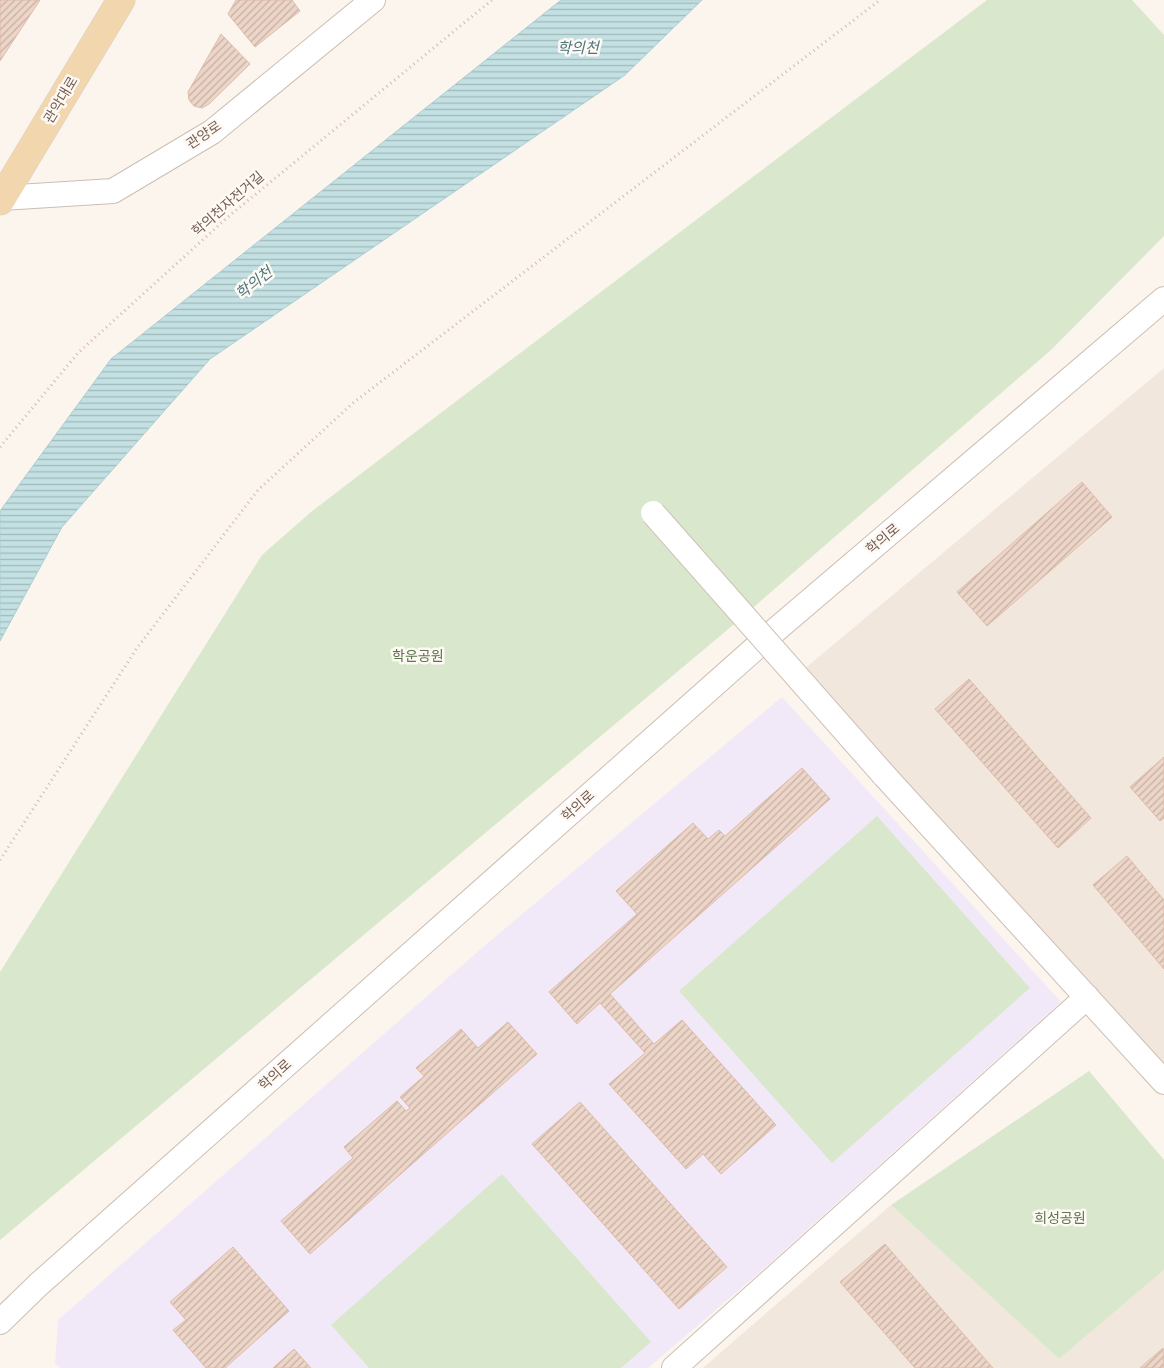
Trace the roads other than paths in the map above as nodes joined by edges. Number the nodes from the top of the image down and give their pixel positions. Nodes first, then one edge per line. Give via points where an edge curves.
1 (122, 0) edge
2 (373, 0) edge
3 (1, 199) edge
4 (1164, 299) edge
5 (653, 513) dead end
6 (1087, 997) junction
7 (1164, 1082) edge
8 (0, 1322) edge
9 (674, 1368) edge

1 - 3 main road, 관악대로
2 - 3 street, 관양로 via 212,132 113,191
4 - 8 street, 학의로 via 778,628
5 - 6 street, bridge via 883,774
6 - 7 street
6 - 9 street

